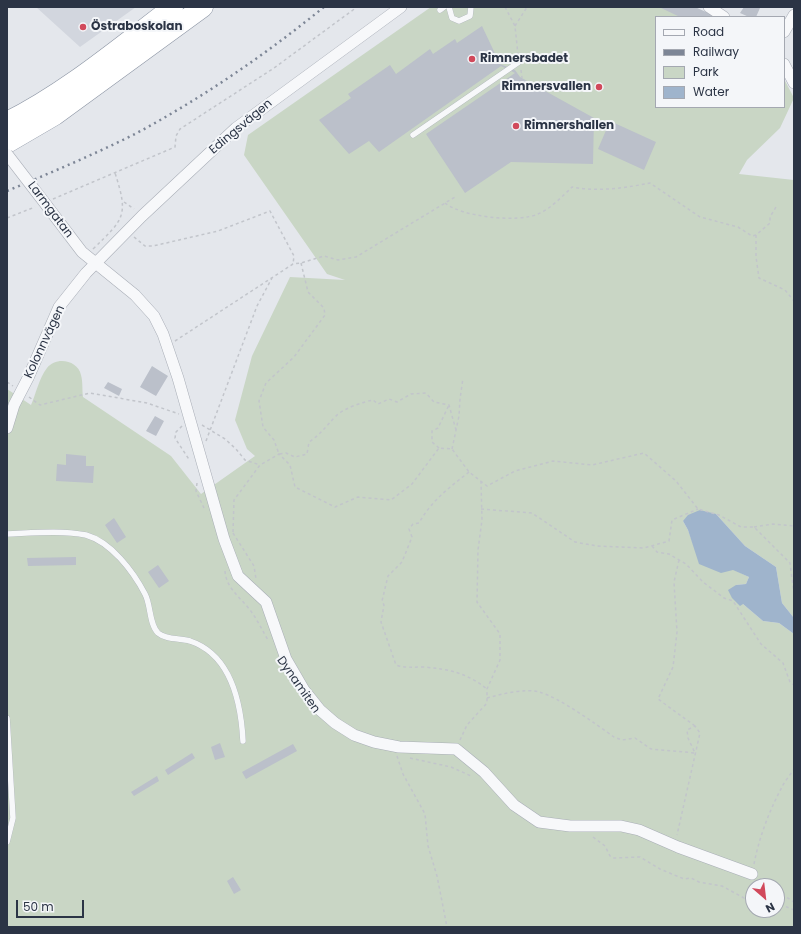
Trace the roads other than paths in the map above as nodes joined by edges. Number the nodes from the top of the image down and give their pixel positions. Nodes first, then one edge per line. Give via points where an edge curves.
1 (173, 7) edge
2 (203, 7) edge
3 (401, 7) edge
4 (449, 7) edge
5 (471, 7) edge
6 (709, 7) edge
7 (722, 16) edge
8 (794, 16) edge
9 (785, 28) edge
10 (519, 62) road end
11 (785, 66) edge
12 (794, 83) edge
13 (7, 122) edge
14 (413, 135) dead end
15 (7, 143) edge
16 (7, 154) edge
17 (95, 264) junction
18 (7, 428) edge
19 (7, 534) edge
20 (7, 718) edge
21 (243, 742) dead end
22 (7, 842) edge
23 (752, 874) road end

1 - 13 highway via 70,83
2 - 15 highway via 55,115
3 - 17 street, Edingsvägen via 236,128
4 - 5 lane via 452,18 460,21 470,16
6 - 7 street
8 - 9 street
10 - 14 lane
11 - 12 street
16 - 17 street, Larmgatan, bridge via 82,252
17 - 18 street, Kolonnvägen via 59,307
17 - 23 street, Larmgatan via 135,295 154,316 167,347 189,417 196,459 224,539 228,563 266,602 286,659 304,690 320,710 354,734 380,743 399,747 456,748 484,772 514,805 539,822 570,826 621,826 639,830
19 - 21 lane via 72,533 87,536 110,549 120,558 145,594 157,632 164,638 176,638 199,645 212,653 220,664 237,695
20 - 22 lane via 13,818

